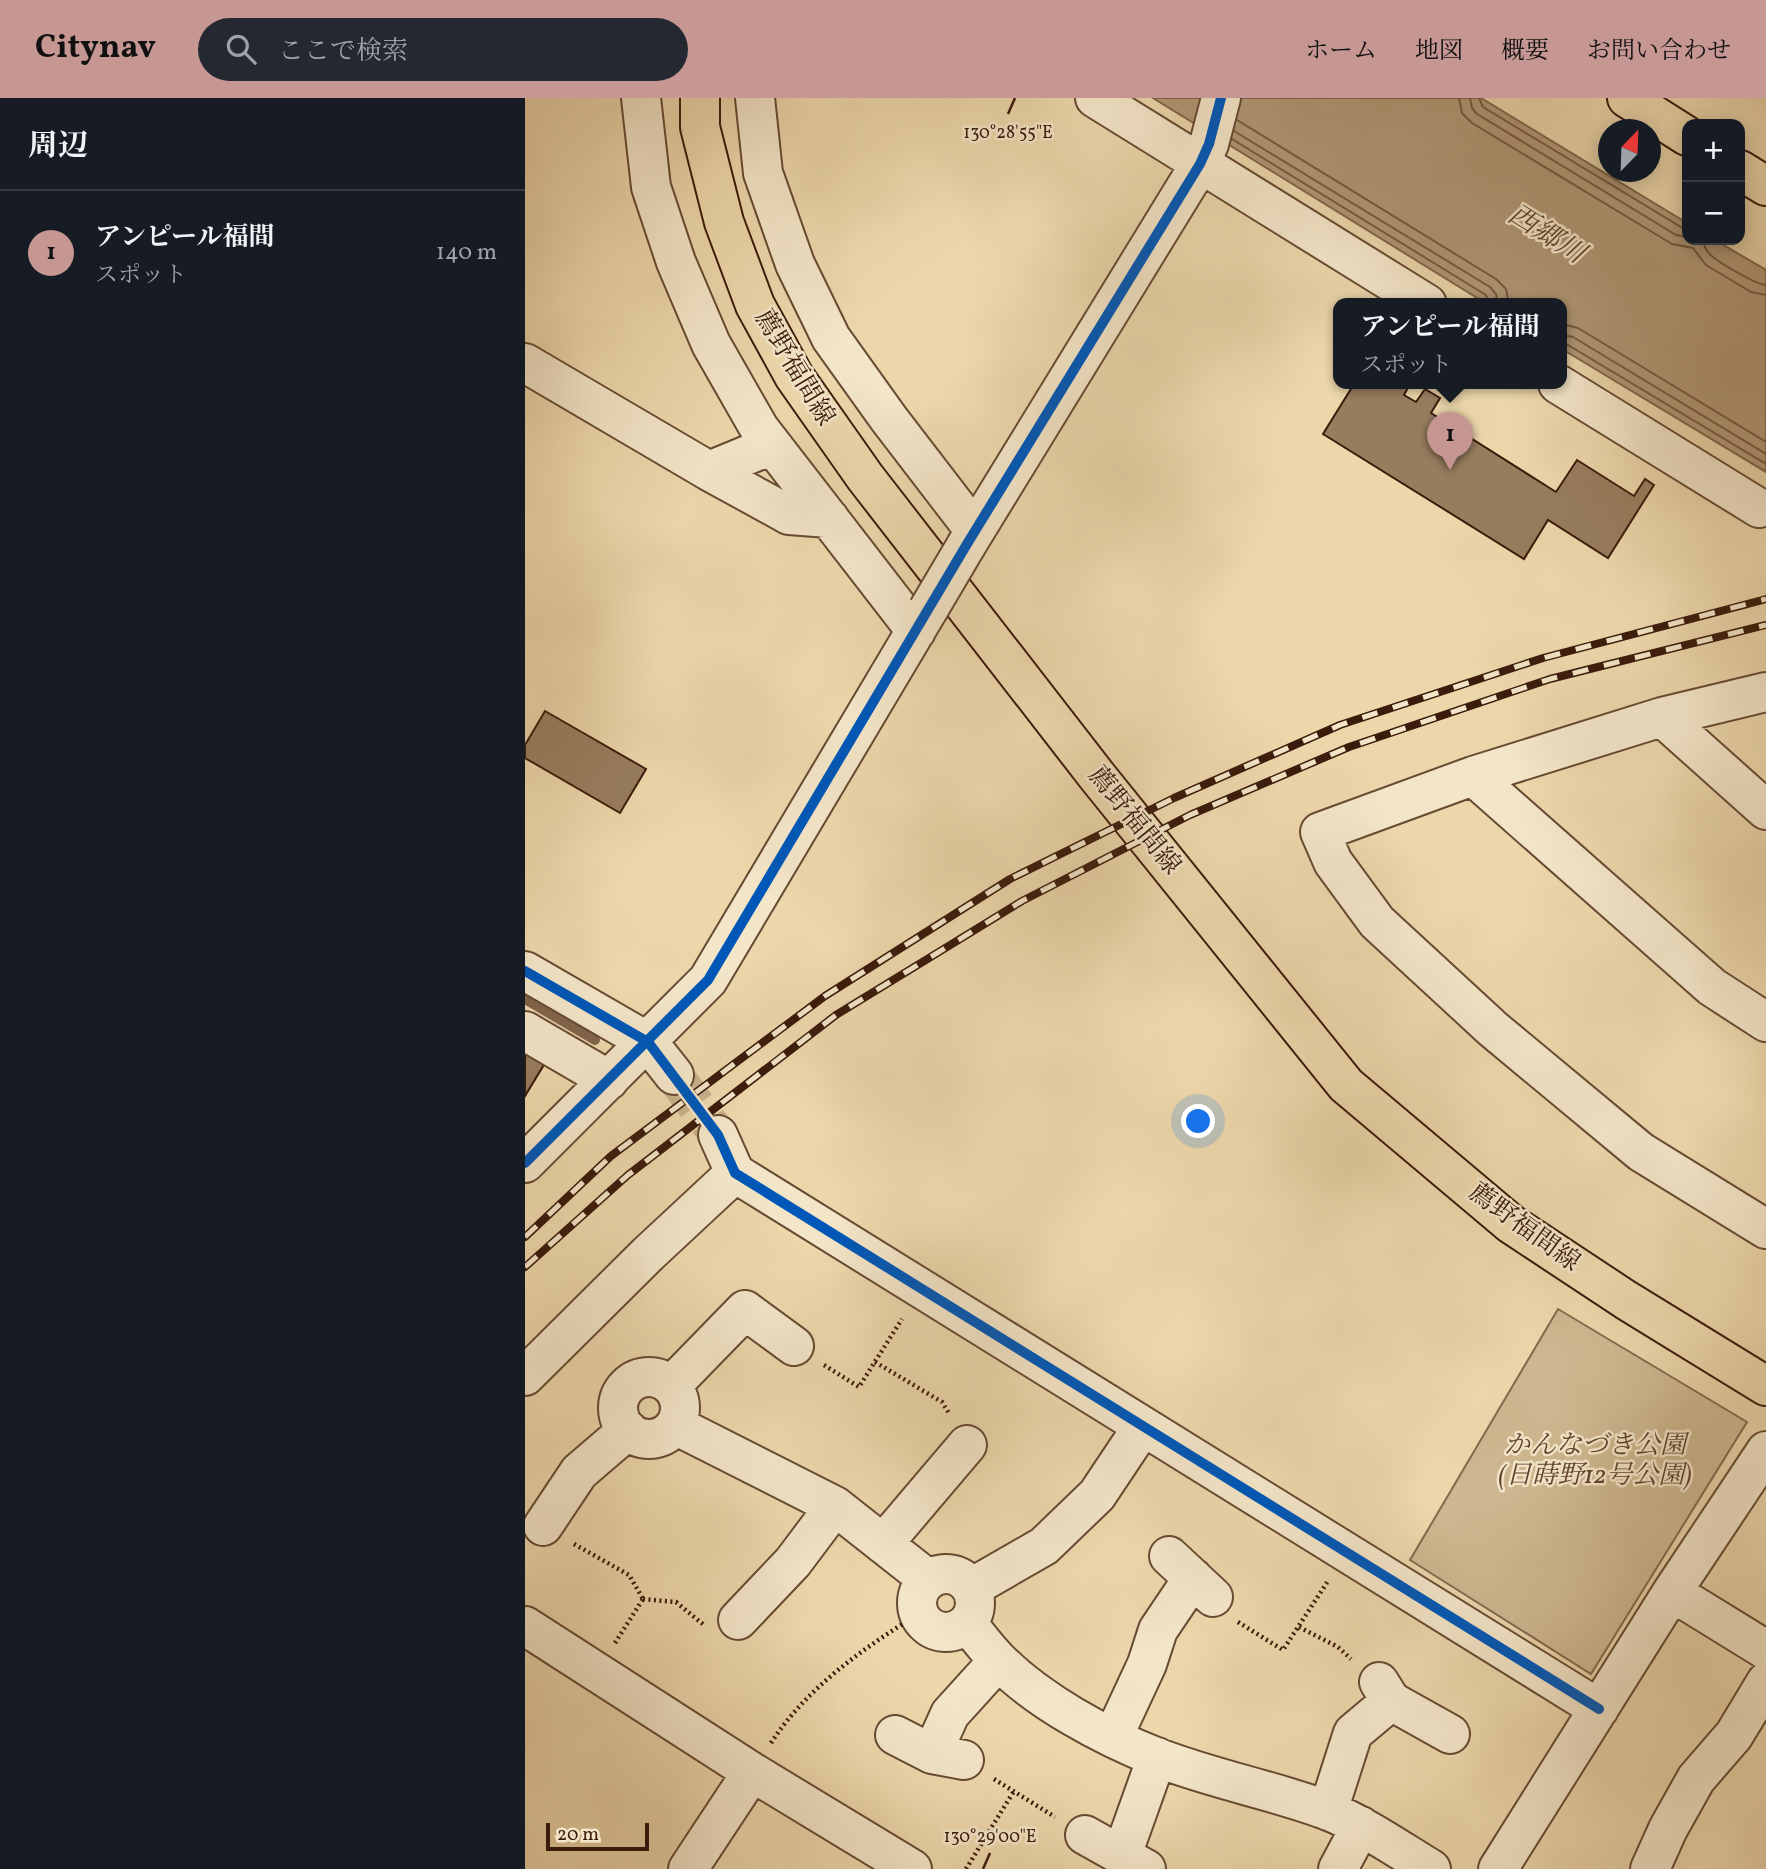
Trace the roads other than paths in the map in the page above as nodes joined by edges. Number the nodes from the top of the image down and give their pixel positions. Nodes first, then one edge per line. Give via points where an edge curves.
1 (641, 98) edge
2 (699, 98) edge
3 (755, 98) edge
4 (1095, 98) edge
5 (1221, 98) edge
6 (1627, 98) edge
7 (1682, 133) edge
8 (1204, 154) junction
9 (1745, 173) edge
10 (1766, 186) edge
11 (1418, 298) edge
12 (525, 334) edge
13 (525, 363) edge
14 (1566, 389) edge
15 (766, 437) junction
16 (709, 471) junction
17 (1759, 508) dead end
18 (829, 518) junction
19 (971, 537) junction
20 (922, 620) junction
21 (1766, 692) edge
22 (1662, 717) junction
23 (1473, 776) junction
24 (1766, 810) edge
25 (525, 971) edge
26 (1766, 1023) edge
27 (525, 1031) edge
28 (648, 1042) junction
29 (674, 1075) tunnel mouth
30 (609, 1080) junction
31 (719, 1135) tunnel mouth
32 (525, 1163) edge
33 (735, 1173) junction
34 (1766, 1229) edge
35 (794, 1346) road end
36 (525, 1376) edge
37 (1766, 1386) edge
38 (671, 1387) junction
39 (675, 1425) junction
40 (1143, 1426) junction
41 (628, 1430) junction
42 (967, 1445) road end
43 (1766, 1451) edge
44 (835, 1506) junction
45 (543, 1526) road end
46 (883, 1544) junction
47 (1192, 1577) road end
48 (1672, 1592) junction
49 (924, 1597) junction
50 (969, 1605) junction
51 (738, 1620) road end
52 (525, 1626) edge
53 (1766, 1650) edge
54 (998, 1661) junction
55 (1766, 1682) edge
56 (1599, 1709) junction
57 (1450, 1734) dead end
58 (895, 1735) dead end
59 (1112, 1737) junction
60 (1157, 1757) junction
61 (752, 1772) junction
62 (1344, 1818) junction
63 (1085, 1835) road end
64 (1134, 1862) edge
65 (688, 1869) edge
66 (912, 1869) edge
67 (1338, 1869) edge
68 (1431, 1869) edge
69 (1498, 1869) edge
70 (1650, 1869) edge

1 - 15 street via 651,187 676,262 711,344
2 - 37 main road, 薦野福間線 via 700,127 724,222 755,304 794,376 865,477 1097,776 1346,1085 1511,1224
3 - 19 street via 763,173 795,264 831,338
4 - 8 street
5 - 8 street
6 - 7 main road
8 - 11 street
8 - 19 street
9 - 10 main road
12 - 15 street via 717,447
13 - 16 street
14 - 17 street
15 - 16 street
15 - 18 street
16 - 18 street via 789,515
18 - 20 street
19 - 20 street, bridge
20 - 28 street via 708,980
21 - 22 street
22 - 23 street
22 - 24 street
23 - 26 street via 1712,987
23 - 34 street via 1320,832 1333,862 1377,922 1554,1081 1641,1152
25 - 28 street
27 - 30 street
28 - 29 street
28 - 30 street
30 - 32 street
31 - 33 street
33 - 36 street
33 - 40 street
35 - 38 street via 745,1310
38 - 39 street via 680,1410
38 - 41 street via 662,1380 631,1383 618,1411
39 - 41 street via 658,1438 647,1439
39 - 44 street
40 - 50 street via 1097,1495 1044,1546
40 - 56 street
41 - 45 street via 579,1472
42 - 46 street
43 - 48 street
44 - 46 street
44 - 51 street via 793,1562
46 - 49 street
47 - 59 street via 1158,1630
48 - 53 street
48 - 56 street
49 - 50 street via 937,1575 947,1574 964,1581
49 - 50 street via 929,1626 944,1632 952,1631
50 - 54 street
52 - 61 street
54 - 58 street via 950,1714 948,1757
54 - 59 street via 1033,1689
55 - 70 street via 1734,1735 1696,1779
56 - 69 street
57 - 62 street via 1385,1692 1353,1733
59 - 60 street
60 - 62 street
60 - 64 street
61 - 65 street
61 - 66 street
62 - 67 street
62 - 68 street
63 - 64 street

